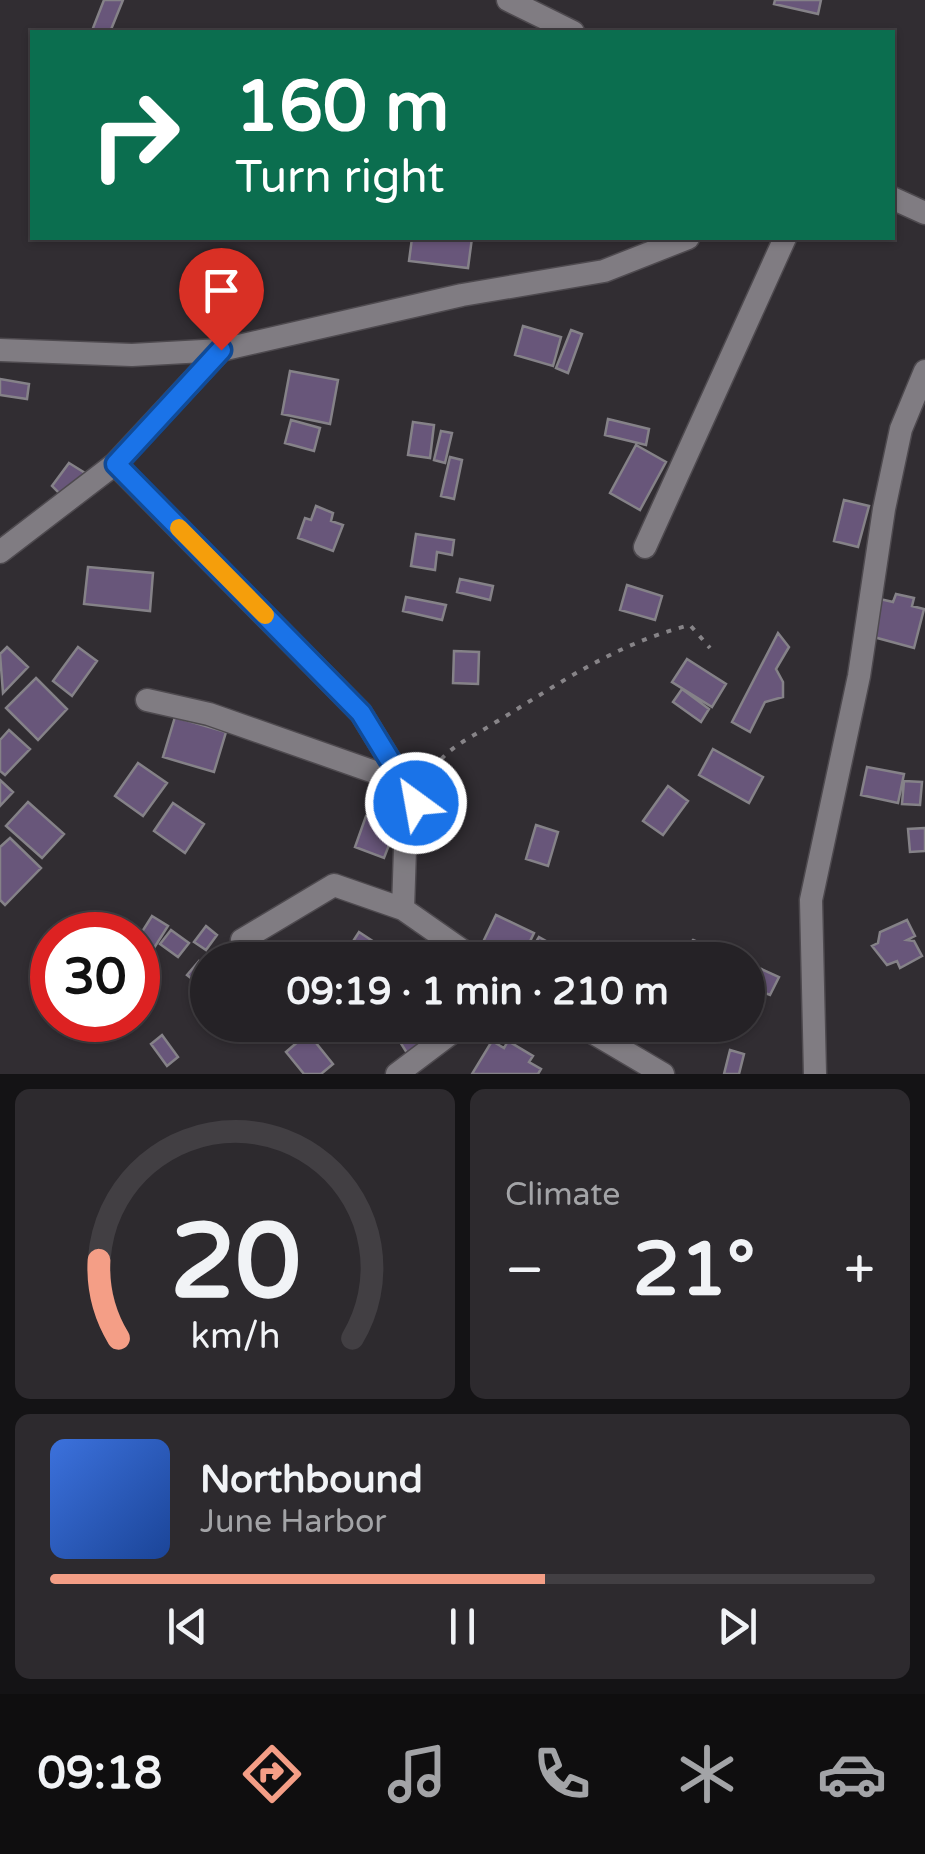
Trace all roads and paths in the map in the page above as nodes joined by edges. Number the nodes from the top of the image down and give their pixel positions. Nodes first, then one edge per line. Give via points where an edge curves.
1 (508, 0) edge
2 (569, 30) edge
3 (895, 199) edge
4 (925, 213) edge
5 (683, 240) edge
6 (785, 240) edge
7 (0, 350) edge
8 (221, 350) junction
9 (925, 371) edge
10 (116, 464) junction
11 (645, 547) dead end
12 (0, 552) edge
13 (710, 648) dead end
14 (147, 700) dead end
15 (403, 782) junction
16 (416, 803) junction
17 (403, 909) junction
18 (242, 940) dead end
19 (450, 942) edge
20 (439, 1042) edge
21 (609, 1042) edge
22 (396, 1074) edge
23 (663, 1074) edge
24 (815, 1074) edge

1 - 2 street
3 - 4 street
5 - 8 street via 604,271 448,298
6 - 11 street
7 - 8 street via 132,356
8 - 10 street
9 - 24 street via 901,429 859,676 811,900
10 - 12 street
10 - 15 street via 361,713
13 - 16 path via 690,625 650,635 579,668 455,744
14 - 15 street via 209,714
15 - 16 street
16 - 17 street via 404,849
17 - 18 street via 334,885
17 - 19 street
20 - 22 street
21 - 23 street

